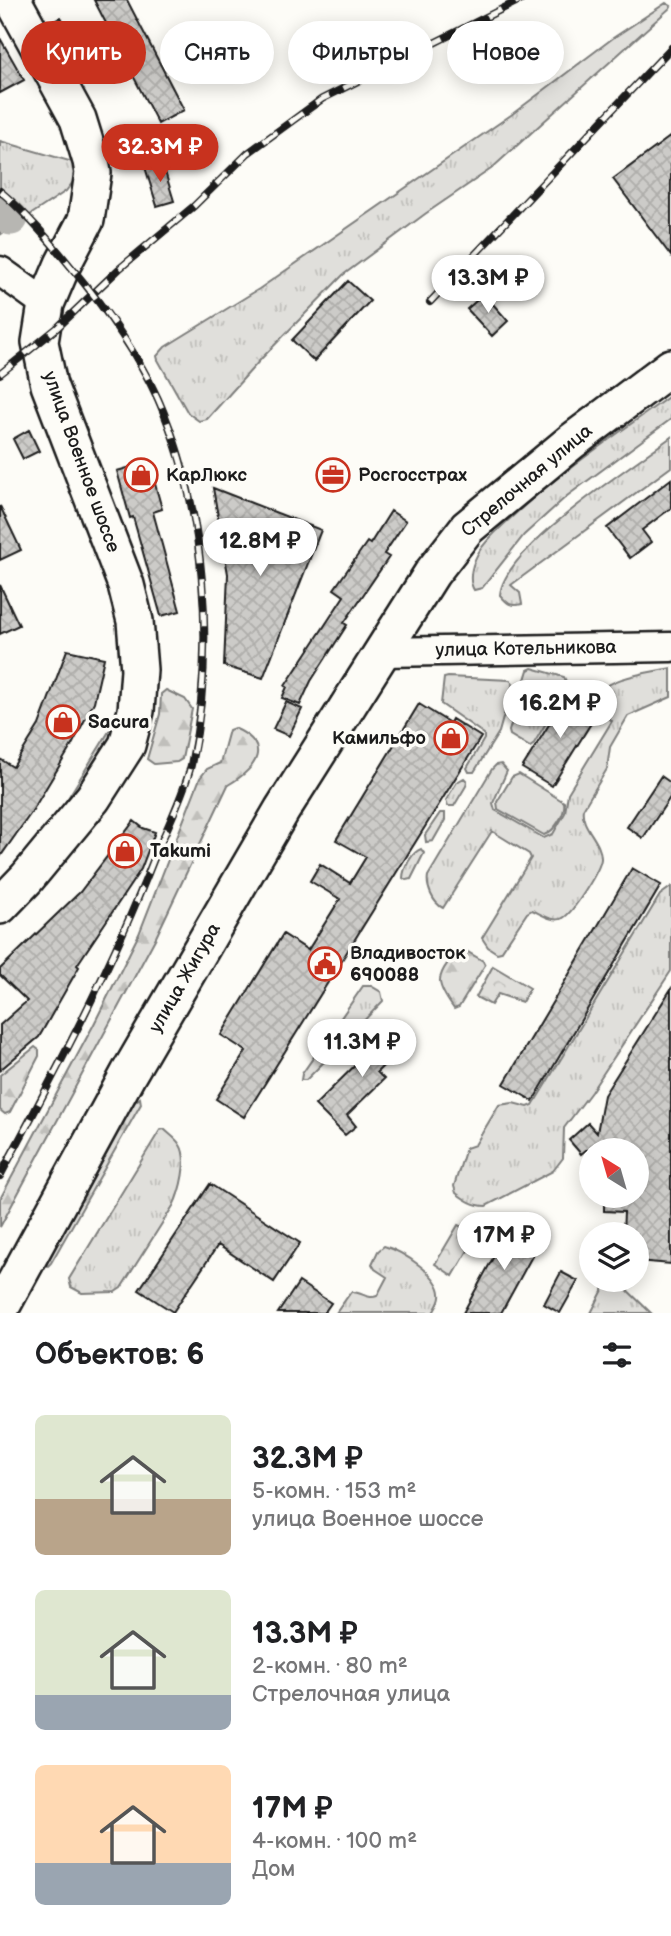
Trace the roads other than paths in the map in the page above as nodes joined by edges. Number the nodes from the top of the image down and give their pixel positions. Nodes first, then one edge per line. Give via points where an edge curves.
1 (13, 0) edge
2 (0, 271) edge
3 (46, 304) junction
4 (671, 367) edge
5 (671, 647) edge
6 (382, 652) junction
7 (0, 906) edge
8 (0, 1310) edge

1 - 3 main road, улица Военное шоссе via 78,119 93,173 86,220
2 - 3 street
3 - 7 main road, улица Военное шоссе via 40,342 49,385 126,585 135,621 136,711 127,744 93,798
4 - 6 main road, Стрелочная улица via 570,442 467,528
5 - 6 street, улица Котельникова
6 - 8 main road, улица Жигура via 282,810 136,1061

